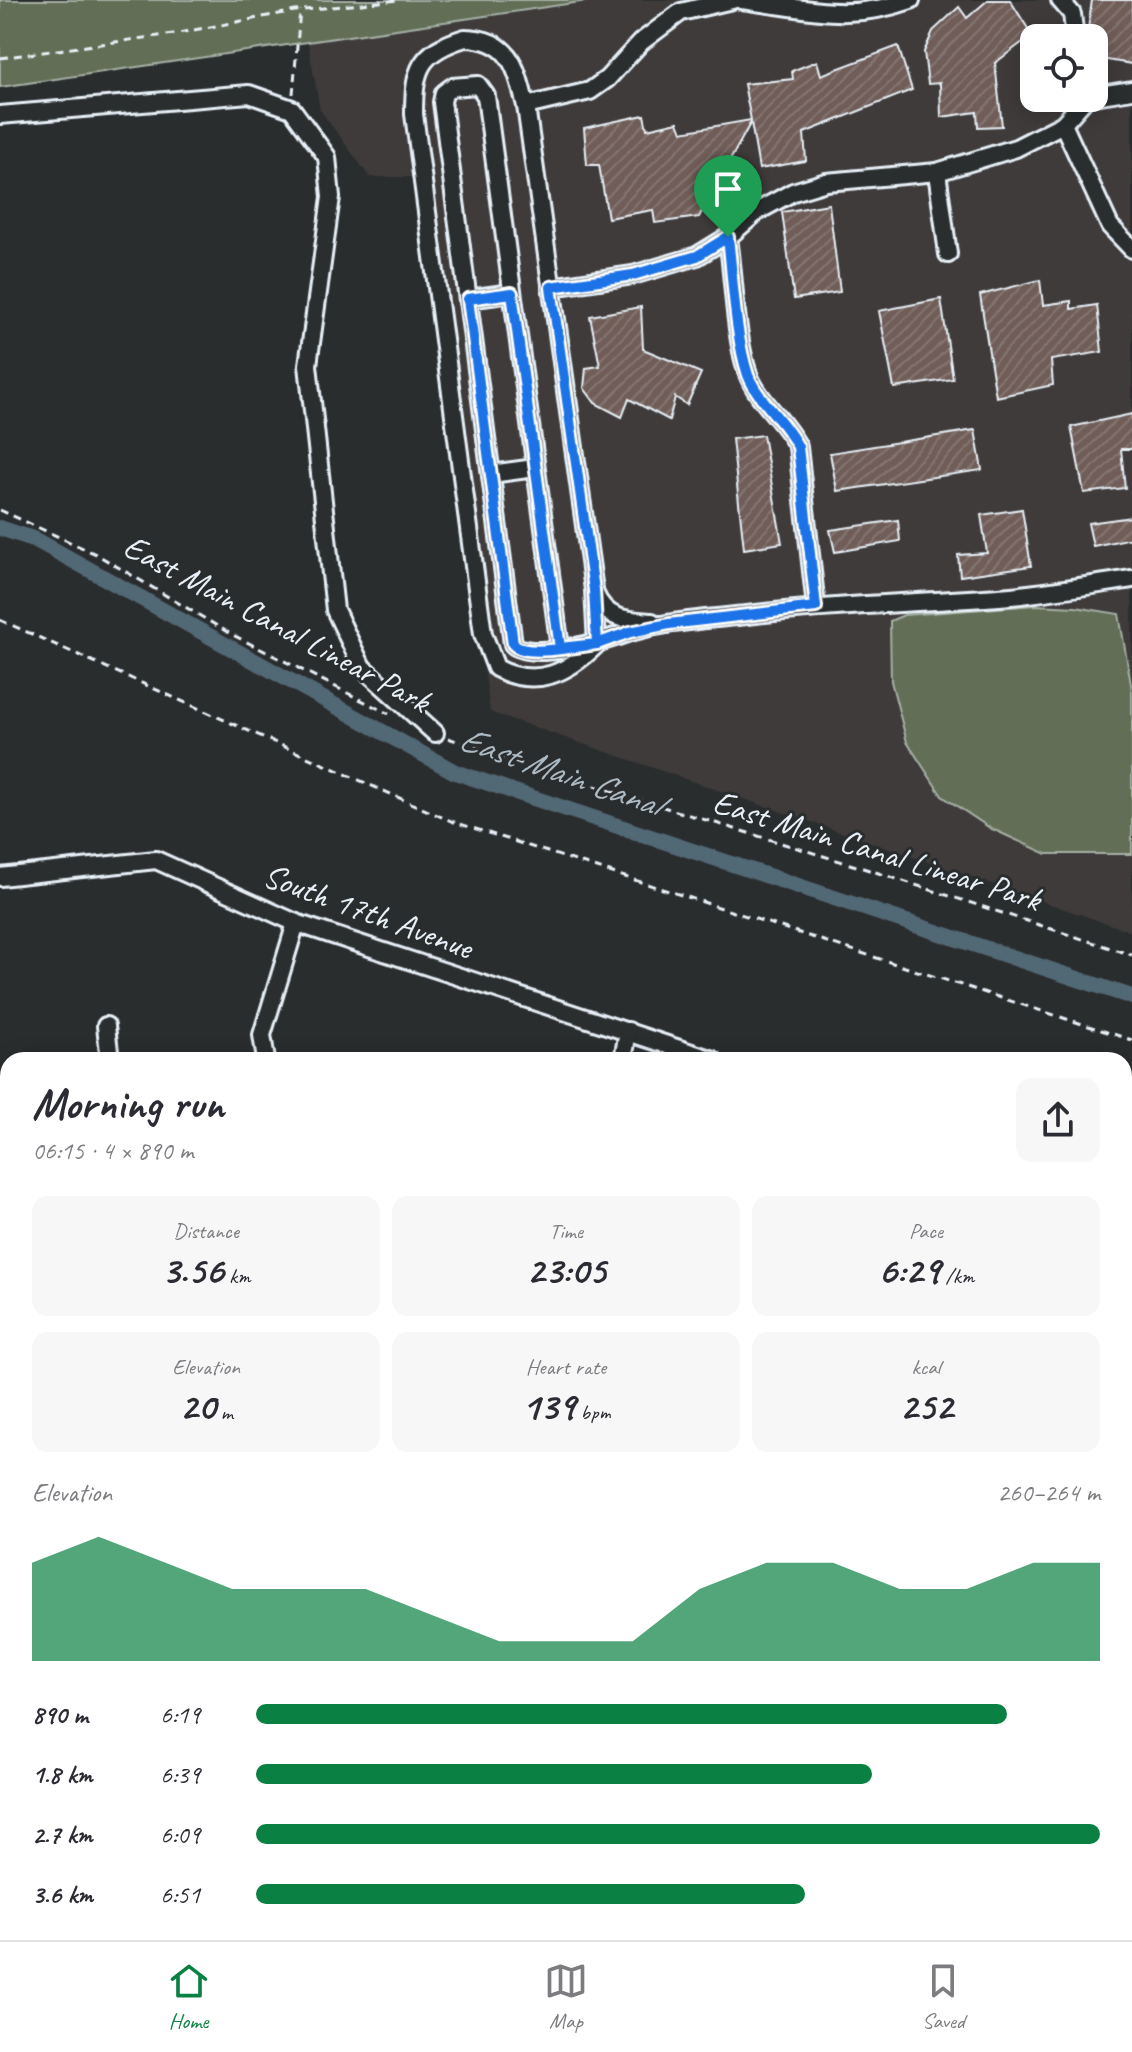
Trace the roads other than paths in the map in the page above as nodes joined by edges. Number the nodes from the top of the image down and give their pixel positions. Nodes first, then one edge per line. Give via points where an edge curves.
1 (732, 0) edge
2 (741, 0) edge
3 (911, 0) edge
4 (1060, 0) edge
5 (1073, 24) edge
6 (1132, 90) edge
7 (1108, 94) edge
8 (526, 106) junction
9 (1074, 112) edge
10 (0, 115) edge
11 (1063, 124) junction
12 (937, 172) junction
13 (728, 237) junction
14 (1132, 249) edge
15 (948, 254) dead end
16 (551, 287) junction
17 (512, 293) junction
18 (468, 299) junction
19 (535, 468) junction
20 (491, 474) junction
21 (1132, 579) edge
22 (594, 590) junction
23 (816, 607) junction
24 (669, 624) junction
25 (597, 644) junction
26 (560, 648) junction
27 (435, 733) road end
28 (0, 877) edge
29 (296, 923) junction
30 (106, 1026) dead end
31 (628, 1031) junction
32 (109, 1052) edge
33 (265, 1052) edge
34 (624, 1052) edge
35 (690, 1052) edge

1 - 8 street via 681,12 590,91
2 - 3 street via 821,13 865,12
4 - 5 street
6 - 7 street
8 - 16 street
8 - 25 street via 512,59 482,39 465,38 430,53 414,86 489,653 496,668 528,677 571,668
9 - 11 street
10 - 27 street via 249,94 292,109 327,157 331,197 308,365 335,610 362,667
11 - 12 street via 1016,148
11 - 14 street via 1110,226
12 - 13 street via 826,182 793,192 758,211
12 - 15 street
13 - 16 street via 697,256 633,275
13 - 23 street via 749,376 798,447
16 - 22 street
17 - 18 street
17 - 18 street via 486,96 478,85 452,87 442,102
17 - 19 street
18 - 20 street
19 - 20 street
19 - 26 street
20 - 26 street via 513,644 525,652
21 - 23 street via 1014,595
22 - 24 street via 607,613 620,619
22 - 25 street
23 - 24 street
24 - 25 street
25 - 26 street
28 - 29 street, South 17th Avenue via 156,860
29 - 31 street, South 17th Avenue
29 - 33 street via 262,1035
30 - 32 street
31 - 34 street
31 - 35 street, South 17th Avenue

